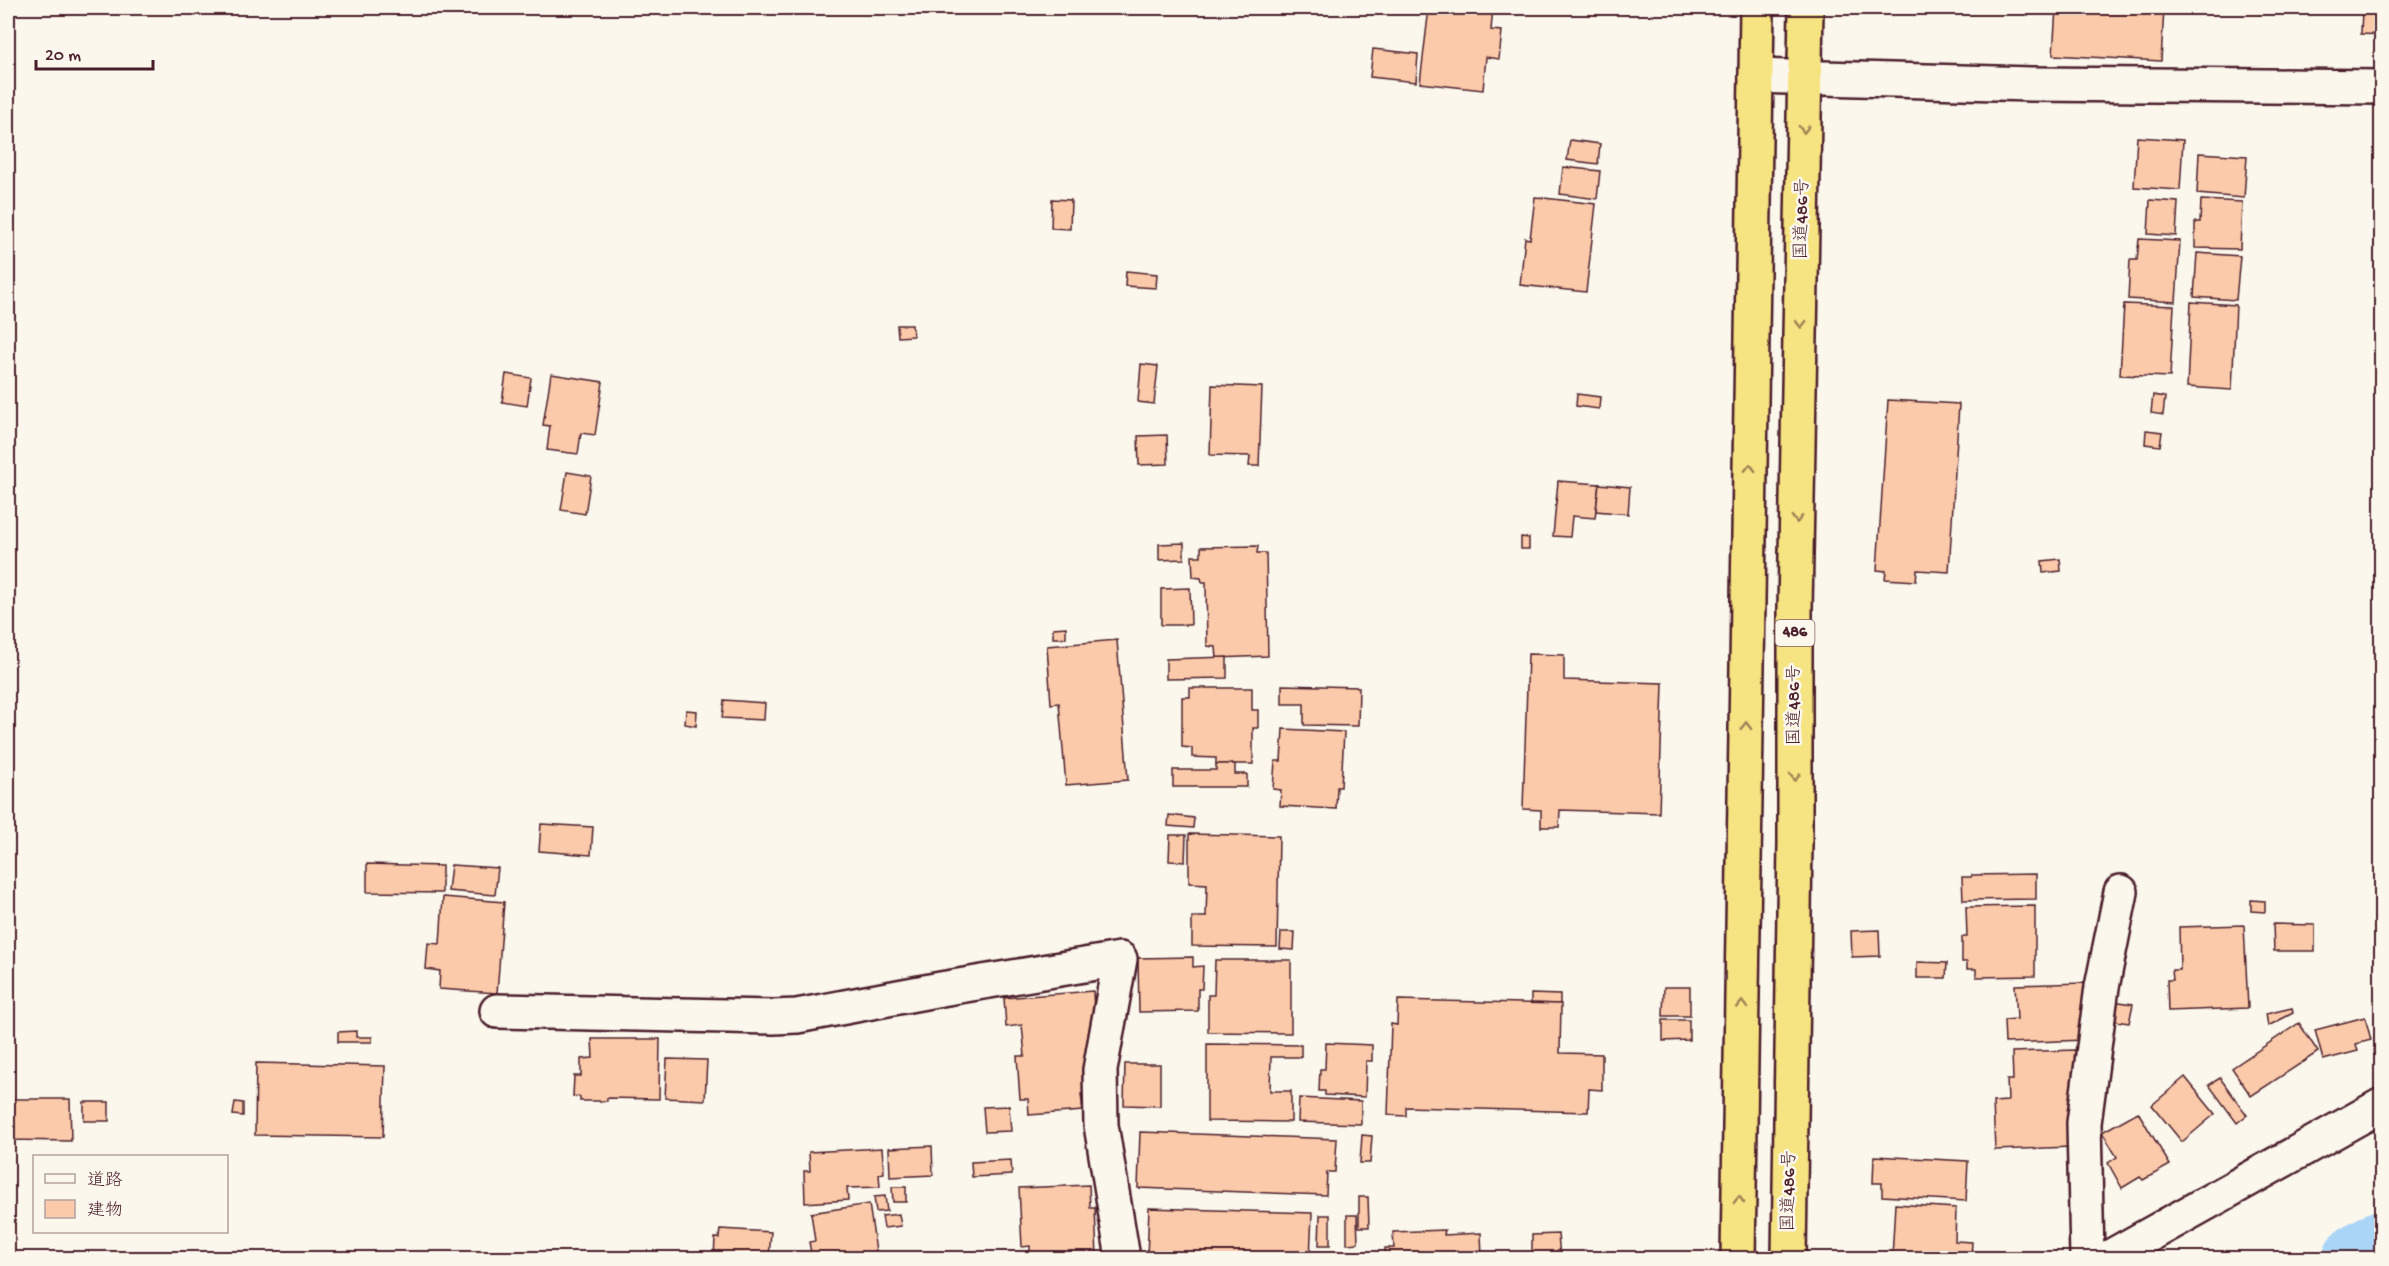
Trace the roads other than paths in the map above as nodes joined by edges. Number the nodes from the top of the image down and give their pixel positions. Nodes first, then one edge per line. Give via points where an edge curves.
1 (1757, 8) edge
2 (1806, 8) edge
3 (1756, 76) junction
4 (1805, 78) junction
5 (2382, 87) edge
6 (2121, 892) dead end
7 (497, 1011) dead end
8 (2382, 1105) edge
9 (1123, 1258) edge
10 (1738, 1258) edge
11 (1789, 1258) edge
12 (2086, 1258) edge
13 (2108, 1258) edge

1 - 3 highway
2 - 4 highway, 国道486号 / 486
3 - 4 street
10 -> 3 highway
4 - 5 street
4 -> 11 highway, 国道486号 / 486
6 - 12 street via 2102,987 2084,1123
7 - 9 street via 797,1016 1120,959 1100,1070 1101,1125
8 - 13 street

